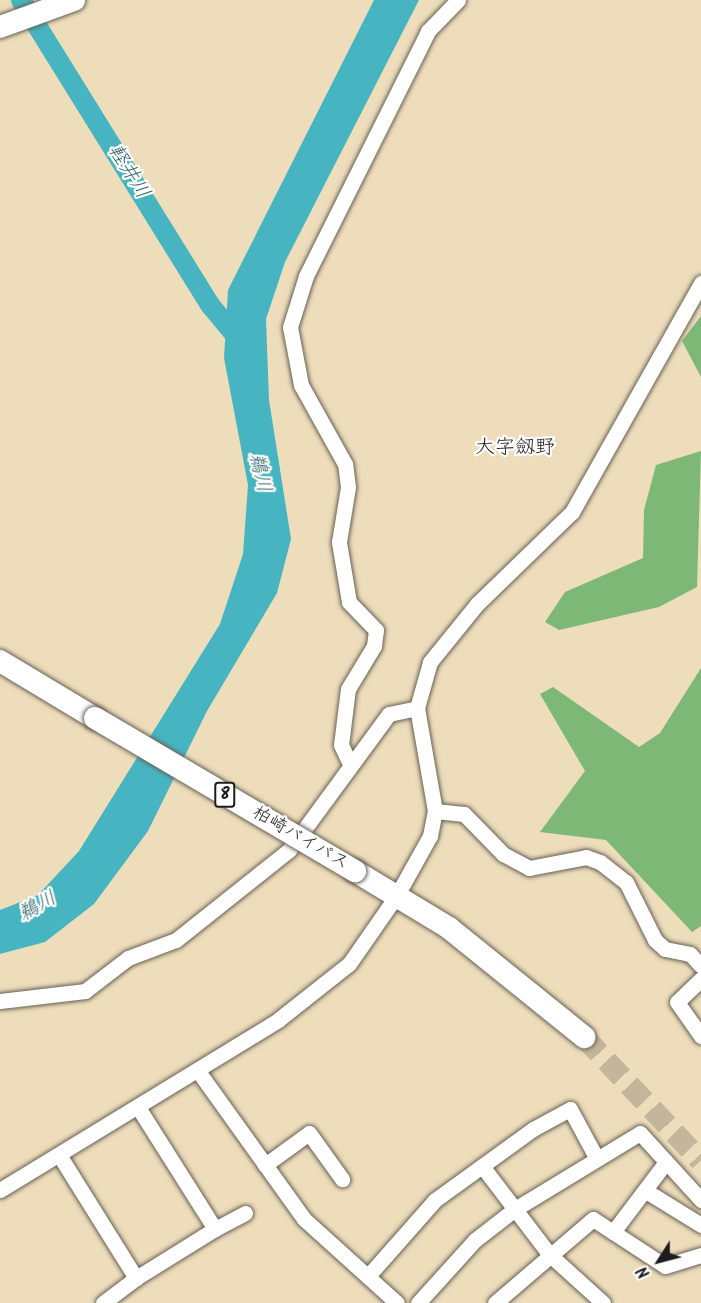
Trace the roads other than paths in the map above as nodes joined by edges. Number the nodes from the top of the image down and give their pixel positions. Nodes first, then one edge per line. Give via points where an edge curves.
1 (74, 0) edge
2 (458, 0) edge
3 (7, 25) edge
4 (701, 283) edge
5 (0, 662) edge
6 (417, 708) junction
7 (350, 764) junction
8 (435, 811) junction
9 (397, 896) junction
10 (701, 966) edge
11 (701, 979) edge
12 (0, 1001) edge
13 (701, 1036) edge
14 (584, 1037) tunnel mouth
15 (198, 1071) junction
16 (139, 1109) junction
17 (596, 1157) junction
18 (61, 1158) junction
19 (666, 1162) junction
20 (265, 1165) junction
21 (482, 1166) junction
22 (342, 1179) dead end
23 (0, 1190) edge
24 (646, 1191) junction
25 (701, 1200) edge
26 (515, 1209) junction
27 (245, 1213) dead end
28 (701, 1225) edge
29 (214, 1229) junction
30 (614, 1232) junction
31 (549, 1254) junction
32 (701, 1255) edge
33 (368, 1276) junction
34 (136, 1278) junction
35 (384, 1291) junction
36 (497, 1302) edge
37 (103, 1303) edge
38 (373, 1303) edge
39 (397, 1303) edge
40 (418, 1303) edge
41 (603, 1303) edge

1 - 3 highway
2 - 7 street via 428,31 306,276 290,327 302,386 345,464 348,487 339,542 349,602 376,630 374,645 348,688 341,745
4 - 6 street via 579,503 438,649
5 - 9 highway, 柏崎バイパス / 8, bridge
6 - 7 street via 389,714
6 - 8 street
7 - 12 street via 289,850 176,940 128,958 85,992
8 - 9 street via 429,836
8 - 10 street via 464,814 504,854 529,868 543,869 576,858 600,862 626,882 655,940 665,949 690,954
9 - 14 highway, 柏崎バイパス / 8 via 449,928
9 - 15 street via 349,964 324,988
11 - 13 street via 677,1007
15 - 16 street
15 - 20 street
16 - 18 street
16 - 29 street
17 - 19 street via 640,1133
17 - 21 street via 570,1110
17 - 26 street
18 - 23 street
18 - 34 street
19 - 24 street
19 - 25 street
20 - 22 street via 309,1133
20 - 33 street via 304,1219
21 - 26 street
21 - 33 street via 435,1200
24 - 28 street
24 - 30 street
26 - 31 street
26 - 40 street via 475,1240
27 - 29 street
29 - 34 street
30 - 31 street via 593,1219
30 - 32 street via 665,1266
31 - 36 street
31 - 41 street
33 - 35 street
34 - 37 street
35 - 38 street
35 - 39 street

